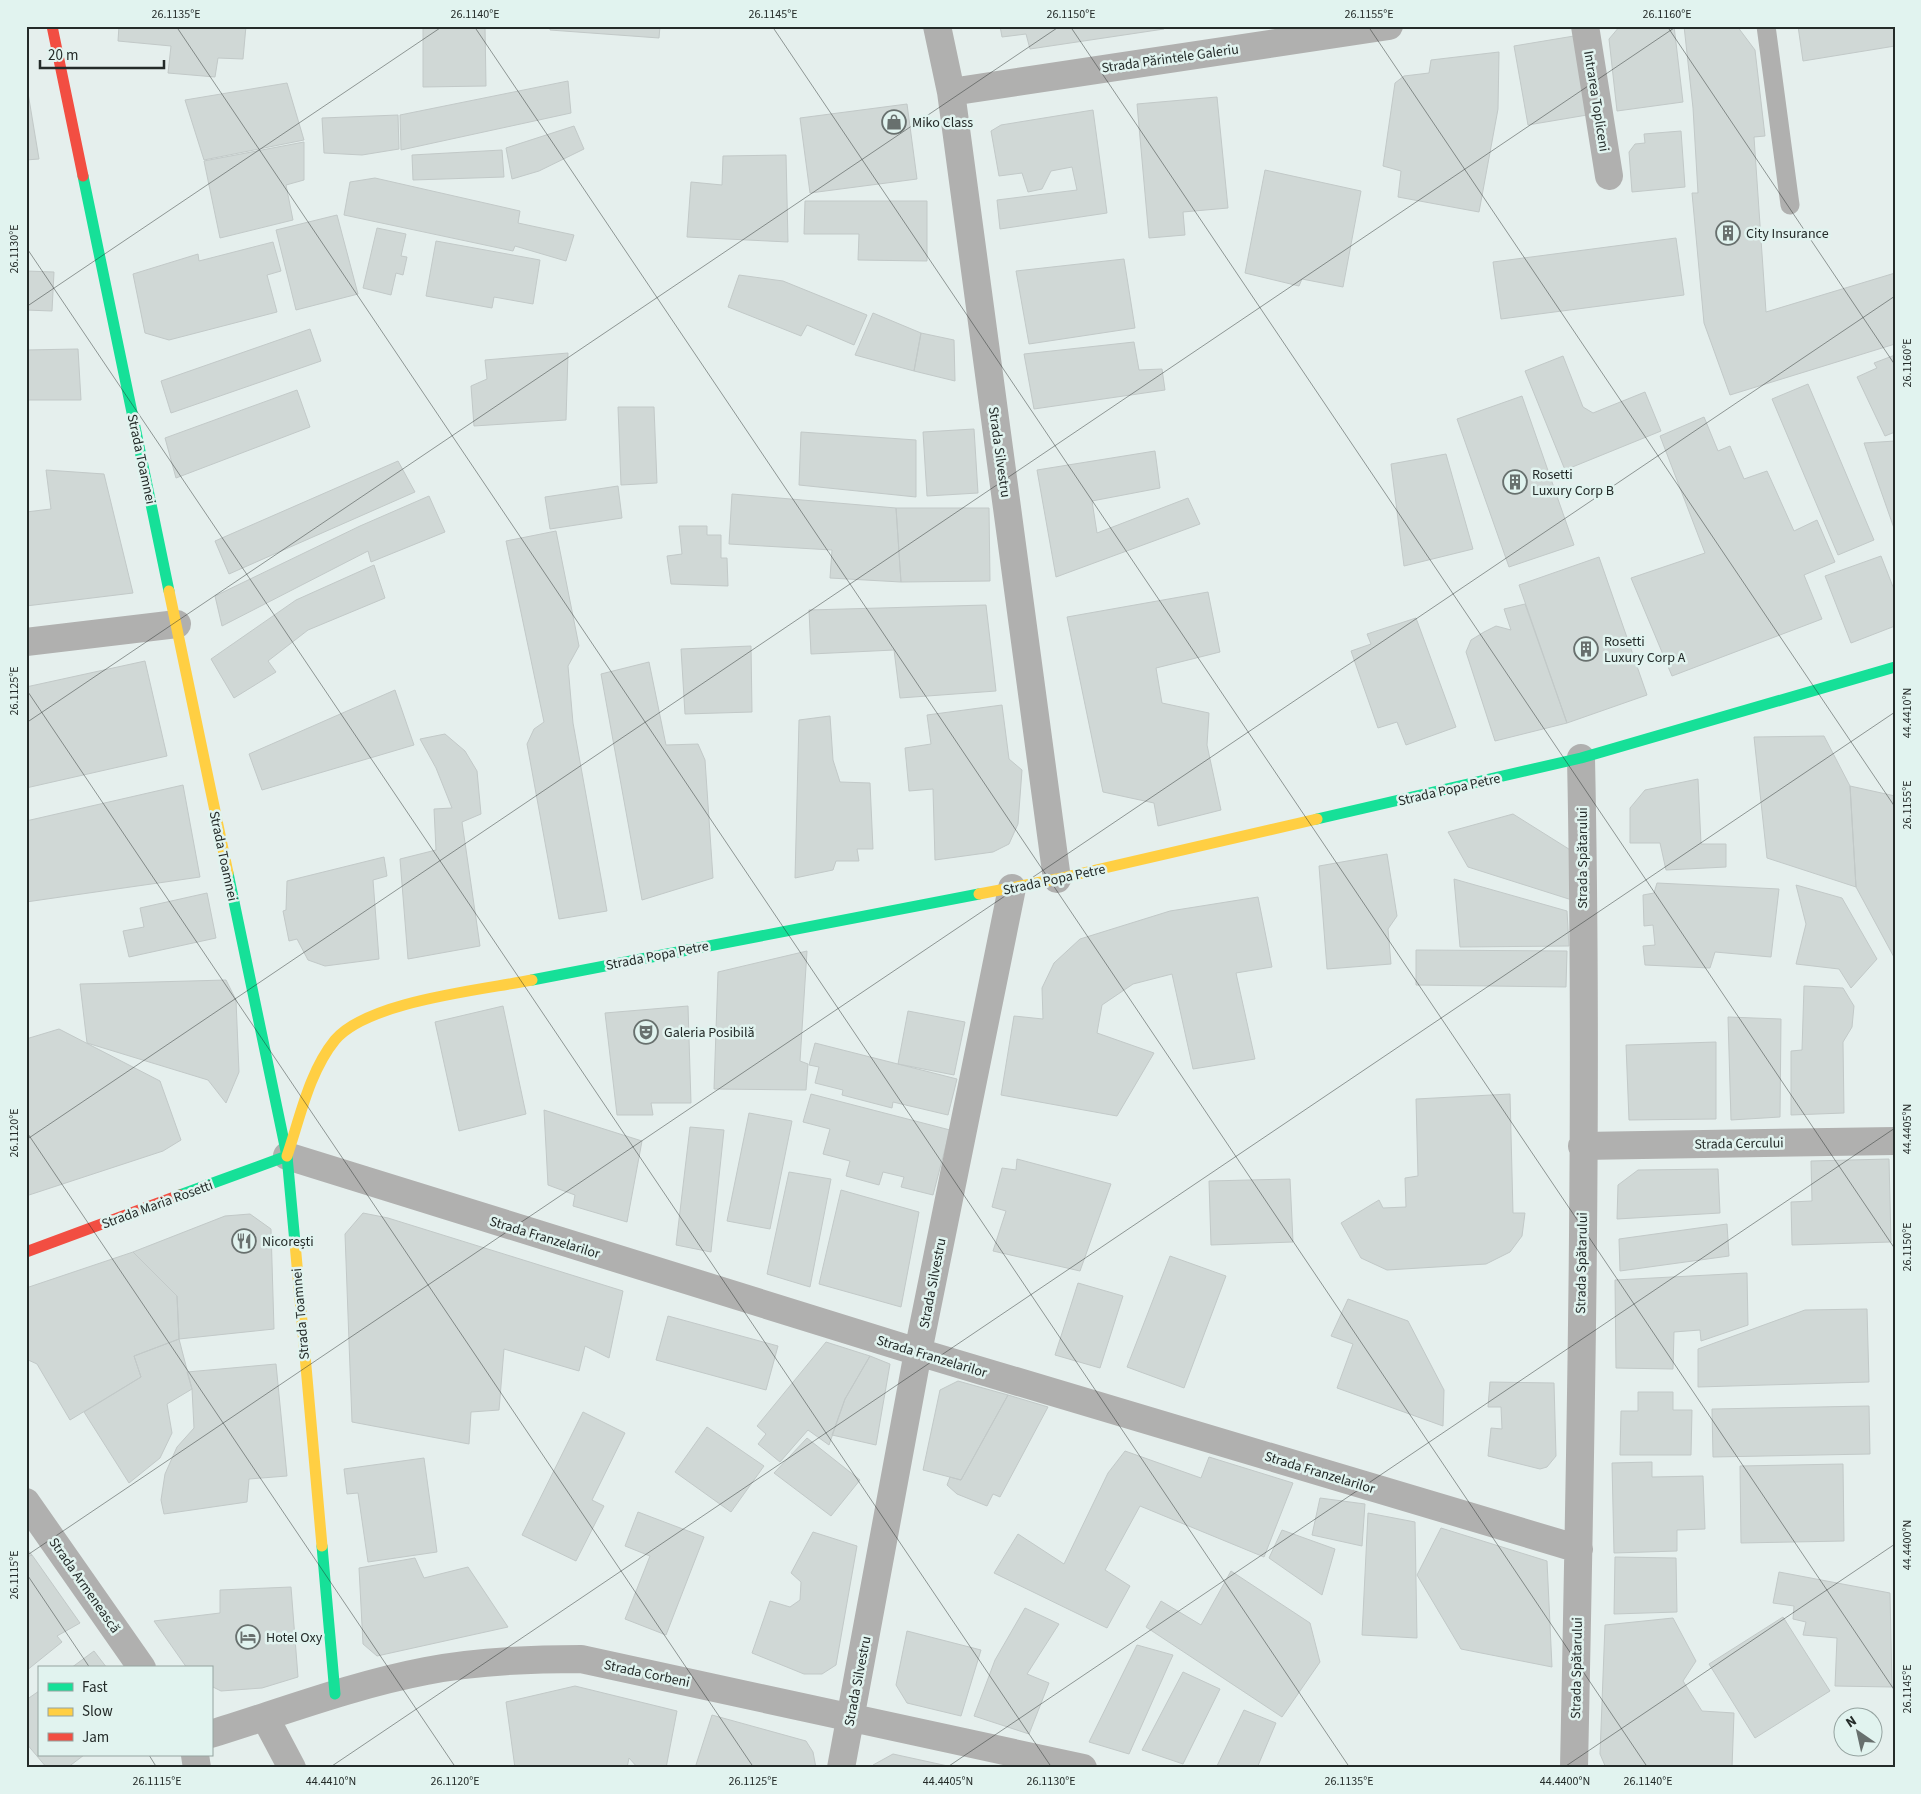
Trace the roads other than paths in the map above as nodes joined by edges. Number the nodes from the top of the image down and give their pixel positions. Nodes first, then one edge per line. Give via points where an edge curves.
1 (52, 26) edge
2 (937, 26) edge
3 (1389, 26) edge
4 (1585, 26) edge
5 (1766, 26) edge
6 (951, 92) junction
7 (1609, 176) dead end
8 (1790, 205) dead end
9 (177, 624) junction
10 (26, 642) edge
11 (1895, 667) edge
12 (1581, 758) junction
13 (1057, 879) junction
14 (1012, 888) junction
15 (1895, 1141) edge
16 (1582, 1146) junction
17 (287, 1156) junction
18 (26, 1252) edge
19 (918, 1352) junction
20 (26, 1502) edge
21 (1579, 1548) junction
22 (141, 1666) edge
23 (335, 1694) junction
24 (850, 1716) junction
25 (265, 1717) junction
26 (212, 1734) edge
27 (292, 1768) edge
28 (841, 1768) edge
29 (1083, 1768) edge
30 (1574, 1768) edge

1 - 9 street, Strada Toamnei
2 - 6 street, Strada Silvestru
3 - 6 street, Strada Părintele Galeriu
4 - 7 street, Intrarea Topliceni
5 - 8 lane
6 - 13 street, Strada Silvestru
9 - 10 street
9 - 17 street, Strada Toamnei
11 - 12 street, Strada Popa Petre
12 - 13 street, Strada Popa Petre
12 - 16 street, Strada Spătarului
13 - 14 street, Strada Popa Petre
14 - 17 street, Strada Popa Petre via 511,983 395,1007 376,1014 342,1032 331,1046
14 - 19 street, Strada Silvestru
15 - 16 street, Strada Cercului
16 - 21 street, Strada Spătarului
17 - 18 street, Strada Maria Rosetti
17 - 19 street, Strada Franzelarilor
17 - 23 street, Strada Toamnei
19 - 21 street, Strada Franzelarilor
19 - 24 street, Strada Silvestru
20 - 22 street, Strada Armenească
21 - 30 street, Strada Spătarului
23 - 24 street, Strada Corbeni via 428,1670 528,1659 581,1659
23 - 25 street, Strada Corbeni
24 - 28 street, Strada Silvestru
24 - 29 street, Strada Corbeni
25 - 26 street, Strada Corbeni
25 - 27 street

